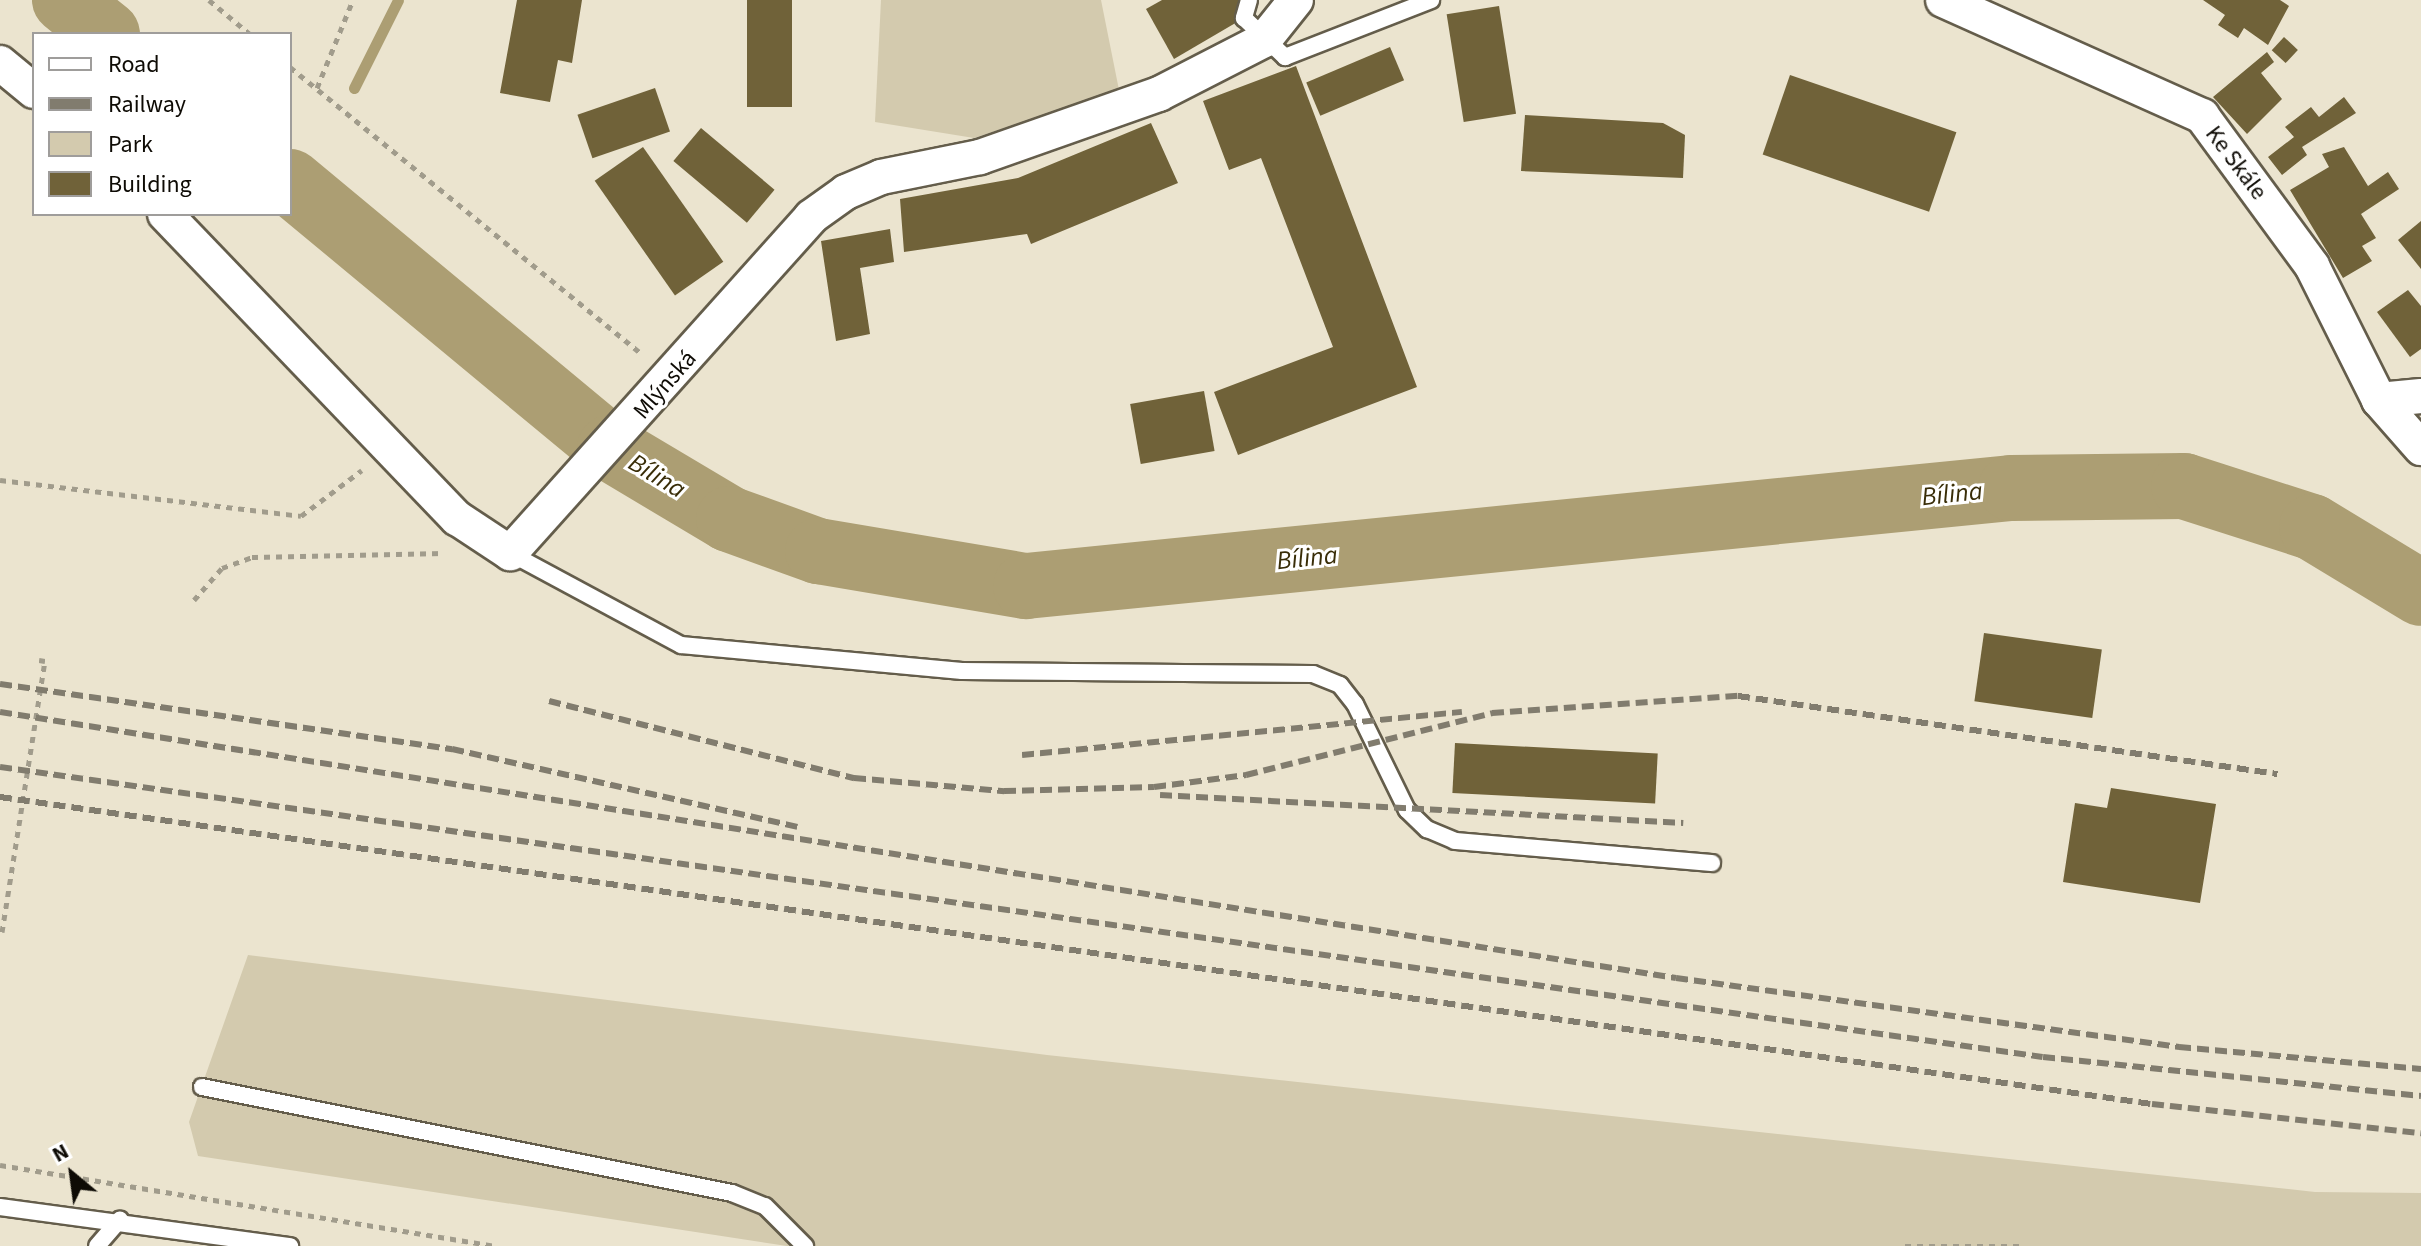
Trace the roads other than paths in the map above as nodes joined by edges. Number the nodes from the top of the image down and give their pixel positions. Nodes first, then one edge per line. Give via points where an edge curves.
1 (1249, 0) edge
2 (1296, 0) edge
3 (1431, 0) edge
4 (1943, 0) edge
5 (1264, 40) junction
6 (0, 63) edge
7 (32, 89) edge
8 (167, 216) edge
9 (2421, 396) edge
10 (2379, 400) junction
11 (2421, 448) edge
12 (498, 545) junction
13 (1712, 863) dead end
14 (202, 1087) dead end
15 (0, 1207) edge
16 (120, 1220) junction
17 (97, 1246) edge
18 (290, 1246) edge
19 (805, 1246) edge

1 - 5 lane via 1244,18
2 - 5 street
3 - 5 lane via 1285,57
4 - 10 street, Ke Skále via 2202,116 2312,266
5 - 12 street, Mlýnská via 1159,94 980,157 881,177 846,192 811,217 579,477
6 - 7 street
8 - 12 street via 457,518
9 - 10 street
10 - 11 street, Ke Skále
12 - 13 lane via 681,645 962,671 1313,674 1340,685 1355,704 1407,810 1427,829 1455,841
14 - 19 lane via 732,1193 765,1206
15 - 16 lane
16 - 17 lane
16 - 18 lane

